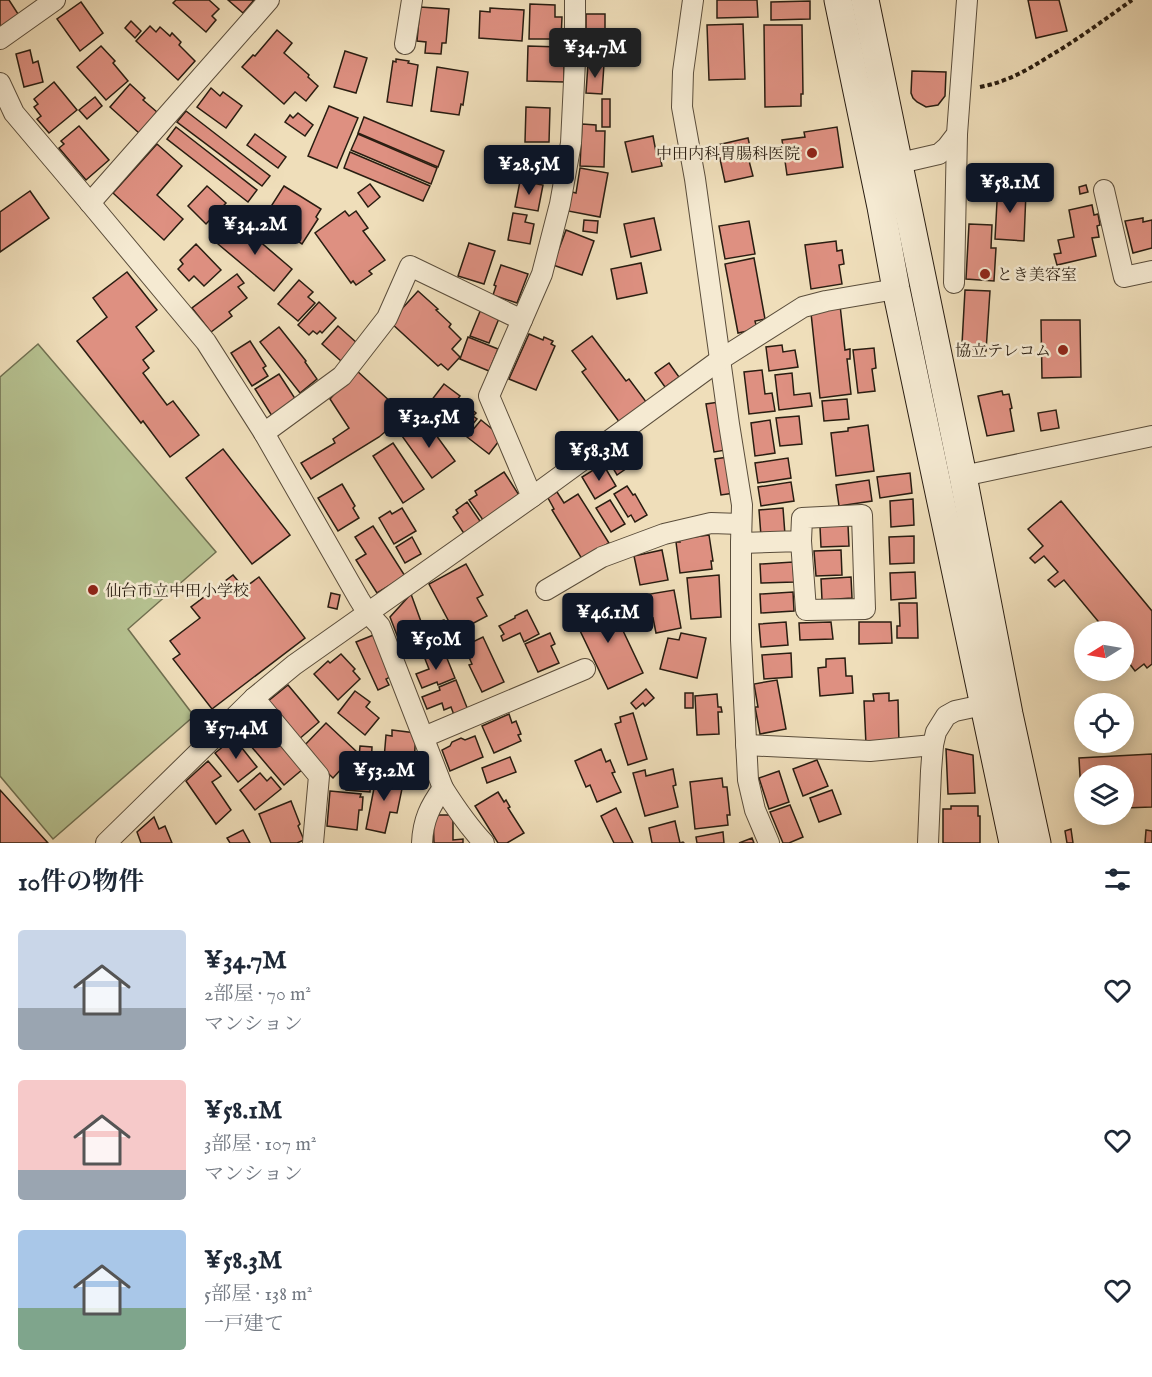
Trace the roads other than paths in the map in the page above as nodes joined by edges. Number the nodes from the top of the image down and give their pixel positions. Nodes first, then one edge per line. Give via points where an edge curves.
1 (55, 0) edge
2 (269, 0) edge
3 (412, 0) edge
4 (574, 0) edge
5 (693, 0) edge
6 (838, 0) edge
7 (865, 0) edge
8 (967, 0) edge
9 (0, 39) edge
10 (405, 44) dead end
11 (0, 83) edge
12 (957, 134) junction
13 (886, 166) junction
14 (1104, 190) dead end
15 (90, 202) junction
16 (1152, 271) edge
17 (954, 283) dead end
18 (896, 289) junction
19 (522, 320) junction
20 (721, 359) junction
21 (264, 433) junction
22 (1152, 436) edge
23 (963, 476) junction
24 (531, 497) junction
25 (741, 533) junction
26 (801, 541) junction
27 (546, 590) dead end
28 (367, 612) junction
29 (585, 669) dead end
30 (254, 698) junction
31 (983, 705) junction
32 (424, 737) junction
33 (746, 745) junction
34 (933, 745) junction
35 (443, 788) junction
36 (127, 834) edge
37 (106, 843) edge
38 (313, 843) edge
39 (422, 843) edge
40 (484, 843) edge
41 (769, 843) edge
42 (928, 843) edge
43 (1013, 843) edge
44 (1037, 843) edge

1 - 9 street
2 - 15 street
3 - 10 street
4 - 19 street via 571,143 542,274
5 - 20 street via 682,107
6 - 13 street
7 - 13 street
8 - 12 street
11 - 15 street via 14,113
12 - 13 street via 939,154
12 - 17 street
13 - 18 street
13 - 23 street
14 - 16 street via 1124,277
15 - 21 street via 206,342
18 - 20 street via 803,307
18 - 31 street
19 - 21 street via 410,266 387,318 342,376
19 - 24 street via 489,396
20 - 24 street
20 - 25 street via 742,505
21 - 28 street
22 - 23 street
23 - 44 street
24 - 28 street
25 - 26 street
25 - 27 street via 711,523 664,534 602,557
25 - 33 street
26 - 26 street via 802,518 862,515 864,609 807,610
28 - 30 street
28 - 32 street via 380,626
29 - 32 street
30 - 36 street
30 - 38 street via 319,776
31 - 34 street via 946,716
31 - 43 street
32 - 35 street
33 - 34 street via 870,751
33 - 41 street via 755,810
34 - 42 street
35 - 39 street via 431,805
35 - 40 street
36 - 37 street

